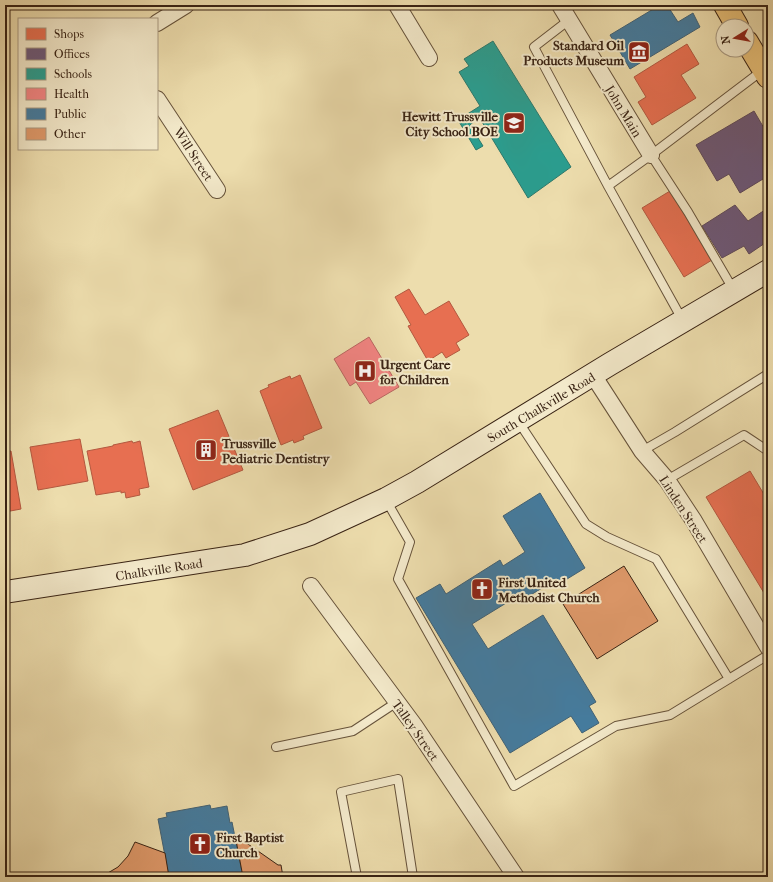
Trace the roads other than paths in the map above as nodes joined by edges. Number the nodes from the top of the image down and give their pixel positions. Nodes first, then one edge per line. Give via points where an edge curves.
1 (186, 5) edge
2 (398, 5) edge
3 (560, 5) edge
4 (724, 5) edge
5 (732, 18) edge
6 (569, 20) junction
7 (158, 22) edge
8 (755, 55) edge
9 (429, 58) dead end
10 (766, 73) edge
11 (158, 101) edge
12 (651, 155) junction
13 (608, 186) junction
14 (217, 190) dead end
15 (768, 271) edge
16 (734, 291) junction
17 (683, 321) junction
18 (768, 374) edge
19 (593, 375) junction
20 (518, 421) junction
21 (642, 450) junction
22 (768, 452) edge
23 (667, 480) junction
24 (386, 499) junction
25 (310, 534) joint
26 (311, 586) dead end
27 (5, 592) edge
28 (763, 629) edge
29 (768, 647) edge
30 (768, 655) edge
31 (729, 679) junction
32 (397, 702) junction
33 (276, 747) dead end
34 (356, 877) edge
35 (413, 877) edge
36 (516, 877) edge

1 - 7 street
2 - 9 street
3 - 6 street, John Main
4 - 5 main road
6 - 12 street, John Main
6 - 13 lane via 534,47
8 - 10 main road
10 - 12 lane
11 - 14 street, Will Street
12 - 13 lane
12 - 16 lane
13 - 17 lane
15 - 16 main road, South Chalkville Road
16 - 17 main road, South Chalkville Road
17 - 19 main road, South Chalkville Road
18 - 21 lane
19 - 20 main road, South Chalkville Road
19 - 21 street, Linden Street
20 - 24 main road, South Chalkville Road
20 - 31 lane via 586,524 607,537 656,559
21 - 23 street, Linden Street
22 - 23 lane via 744,435
23 - 28 street, Linden Street
24 - 25 main road, South Chalkville Road
24 - 31 lane via 410,542 398,579 514,786 616,726 670,715
25 - 27 main road, Chalkville Road via 245,555
26 - 32 street, Talley Street
28 - 29 street, Linden Street
30 - 31 lane
32 - 33 lane via 354,731
32 - 36 street, Talley Street
34 - 35 lane via 341,792 398,779

